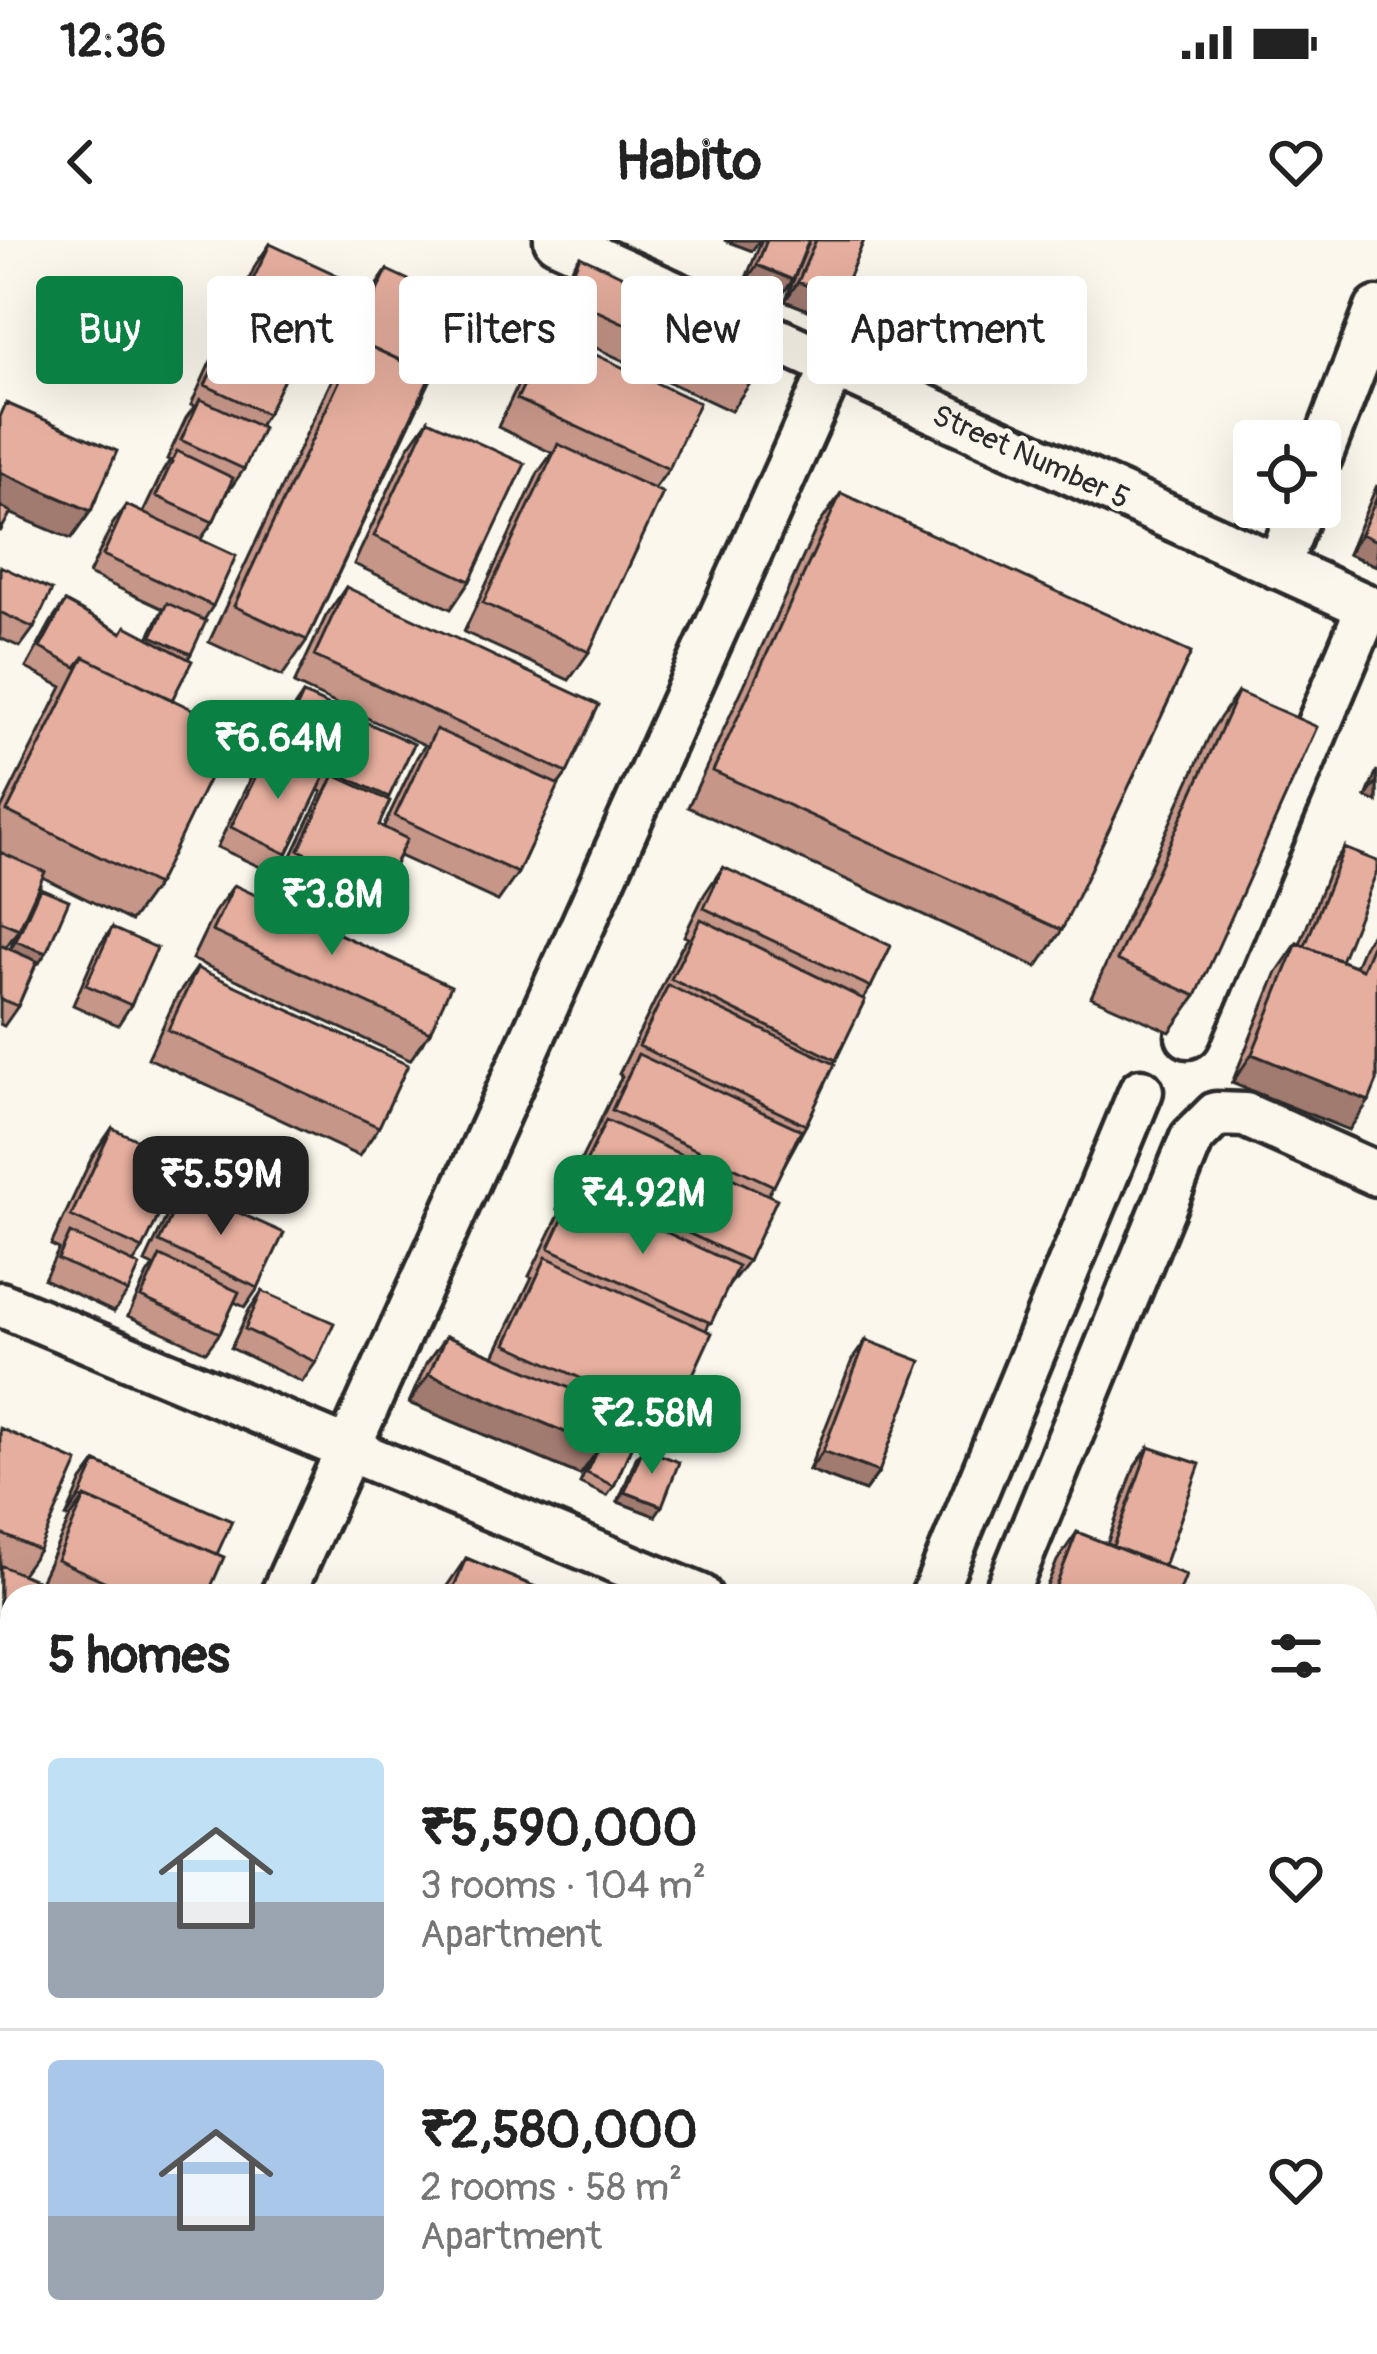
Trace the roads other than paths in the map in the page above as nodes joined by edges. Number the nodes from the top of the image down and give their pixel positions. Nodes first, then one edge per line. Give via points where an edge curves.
1 (556, 240) edge
2 (1377, 309) edge
3 (807, 357) edge
4 (825, 384) edge
5 (866, 384) edge
6 (1334, 420) edge
7 (1293, 528) edge
8 (1278, 567) junction
9 (1372, 609) edge
10 (1188, 1036) dead end
11 (1141, 1091) dead end
12 (1377, 1174) edge
13 (0, 1304) edge
14 (345, 1448) junction
15 (287, 1584) edge
16 (671, 1584) edge
17 (938, 1584) edge
18 (1010, 1584) edge

1 - 3 street, Street Number 5
2 - 6 street
4 - 14 street
5 - 8 street, Street Number 5
7 - 8 street
8 - 9 street, Street Number 5
9 - 10 street
11 - 17 street
12 - 18 street via 1245,1115 1216,1114 1192,1138
13 - 14 street
14 - 15 street
14 - 16 street

